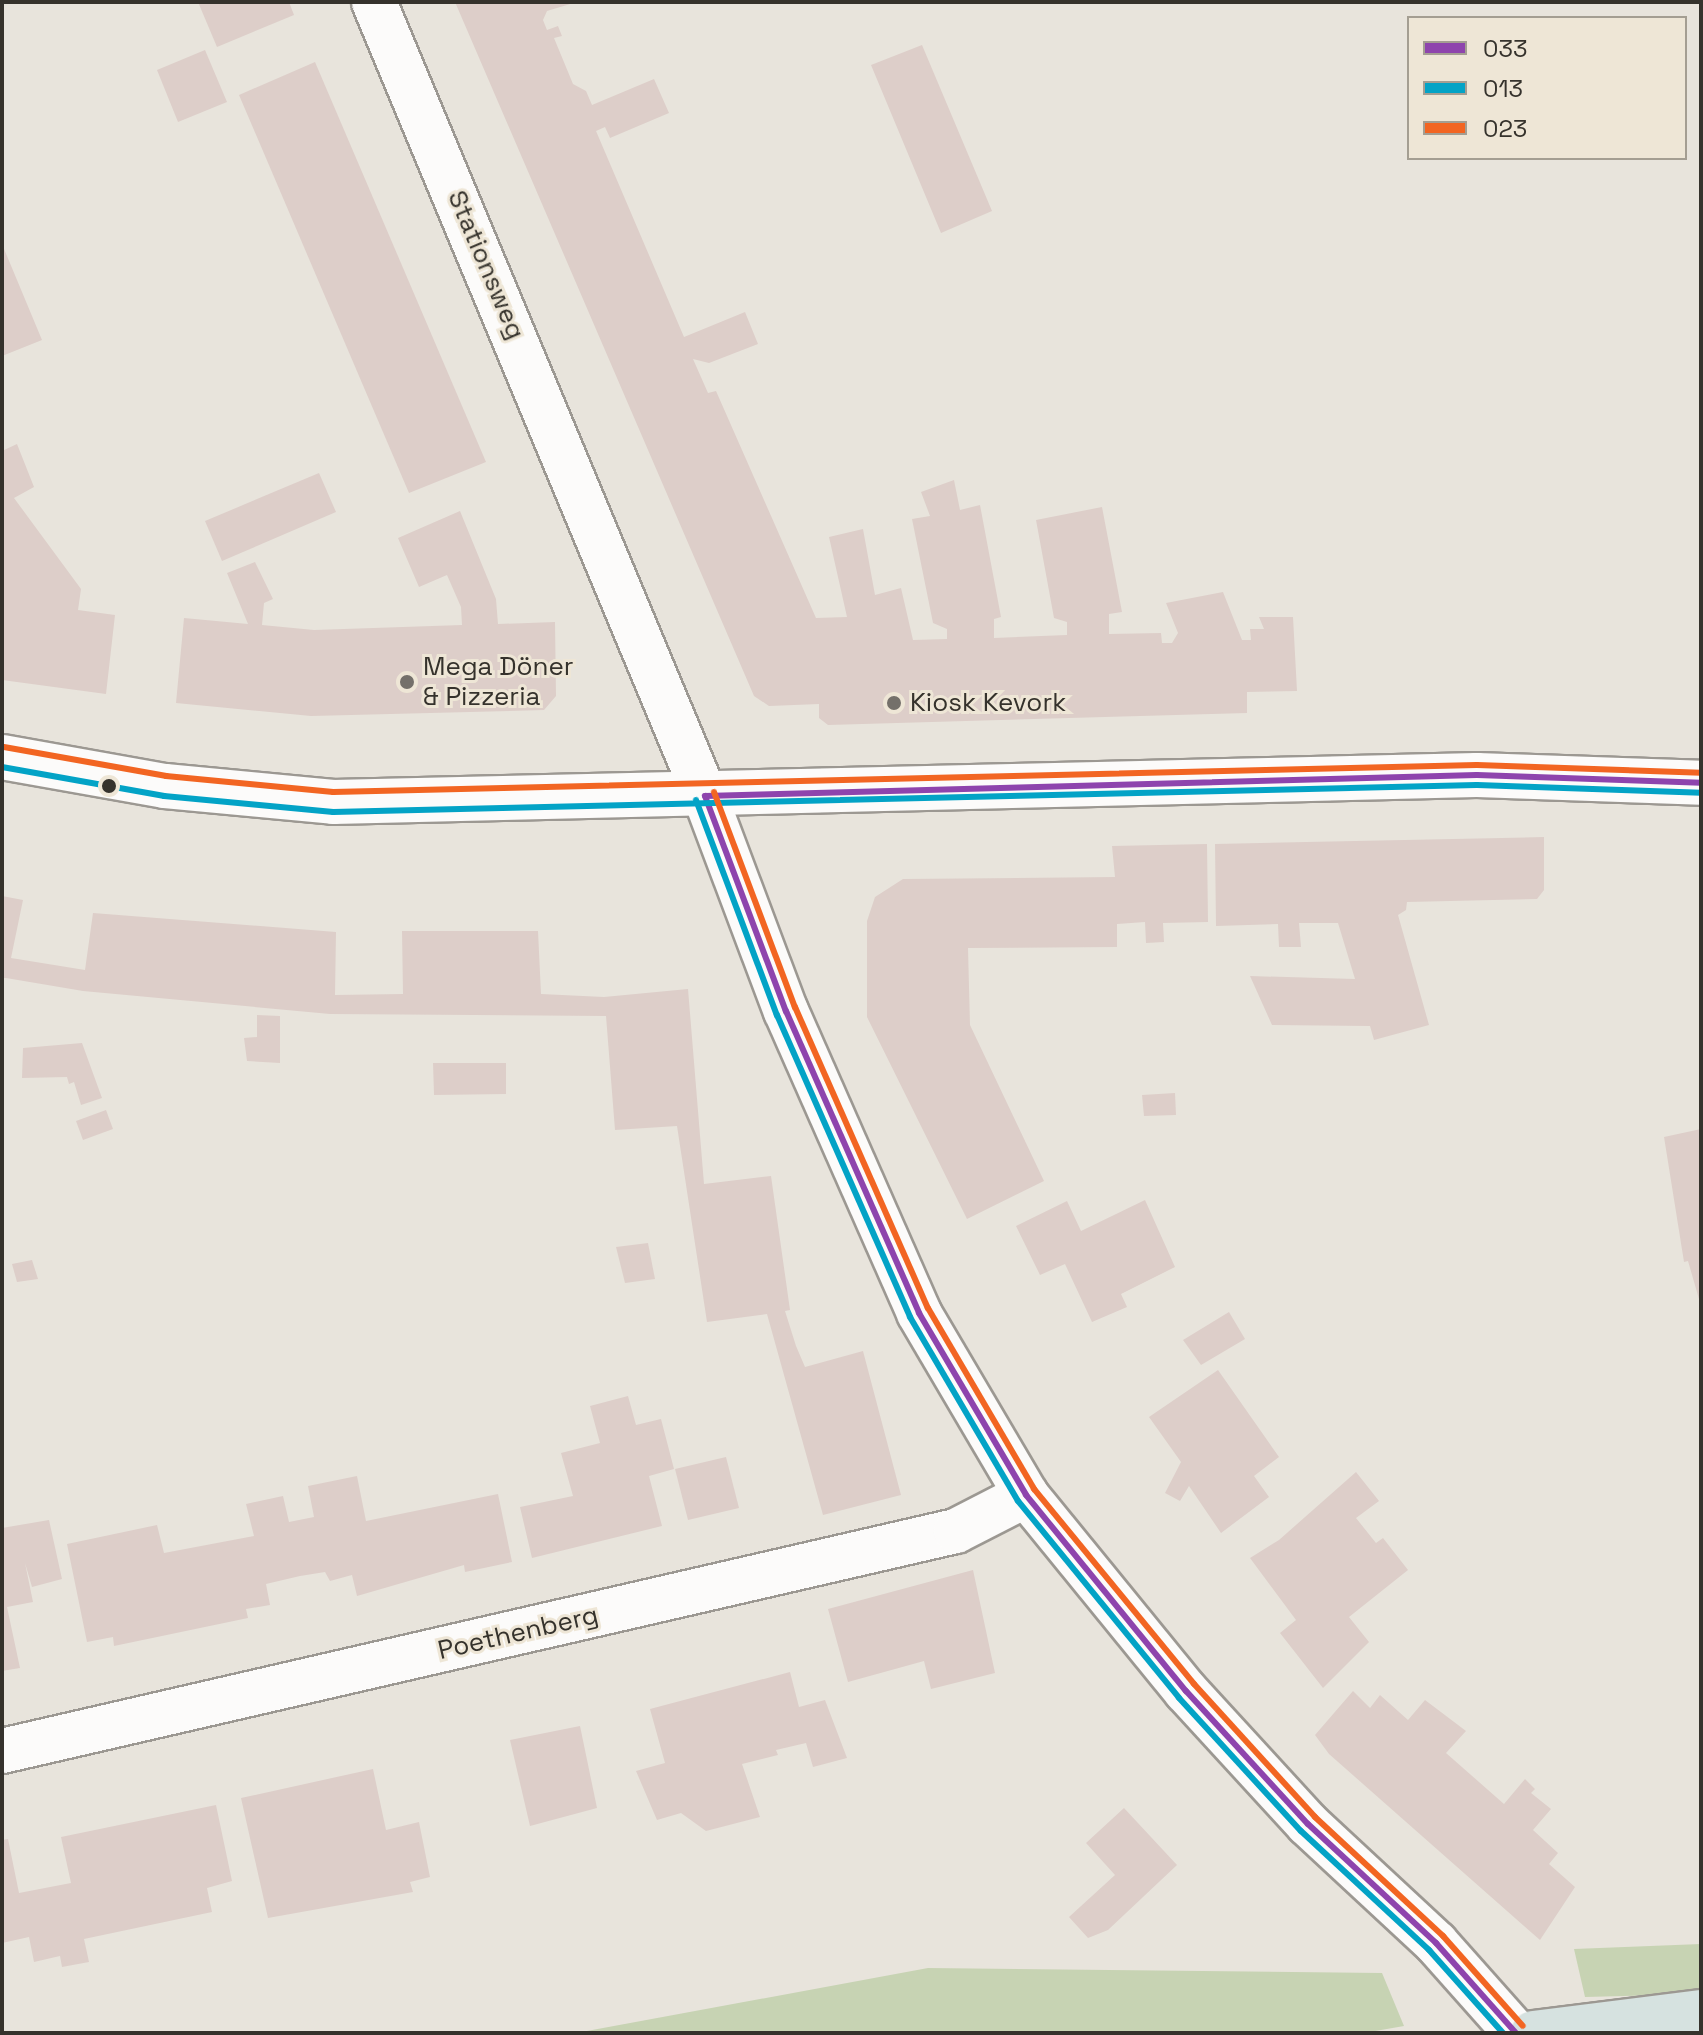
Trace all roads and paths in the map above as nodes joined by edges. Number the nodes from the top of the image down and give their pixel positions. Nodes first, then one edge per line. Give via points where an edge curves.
1 (374, 2) edge
2 (2, 757) edge
3 (1701, 783) edge
4 (705, 796) junction
5 (1026, 1495) junction
6 (2, 1751) edge
7 (1701, 2012) edge
8 (1516, 2033) edge
9 (1533, 2033) edge

1 - 4 street, Stationsweg
2 - 4 street via 165,786 333,802
3 - 4 street via 1477,775
4 - 5 street, Stationsweg via 786,1011 919,1313
5 - 6 street, Poethenberg via 956,1531
5 - 8 street, Stationsweg via 1186,1691 1308,1824 1484,1994
7 - 9 highway

